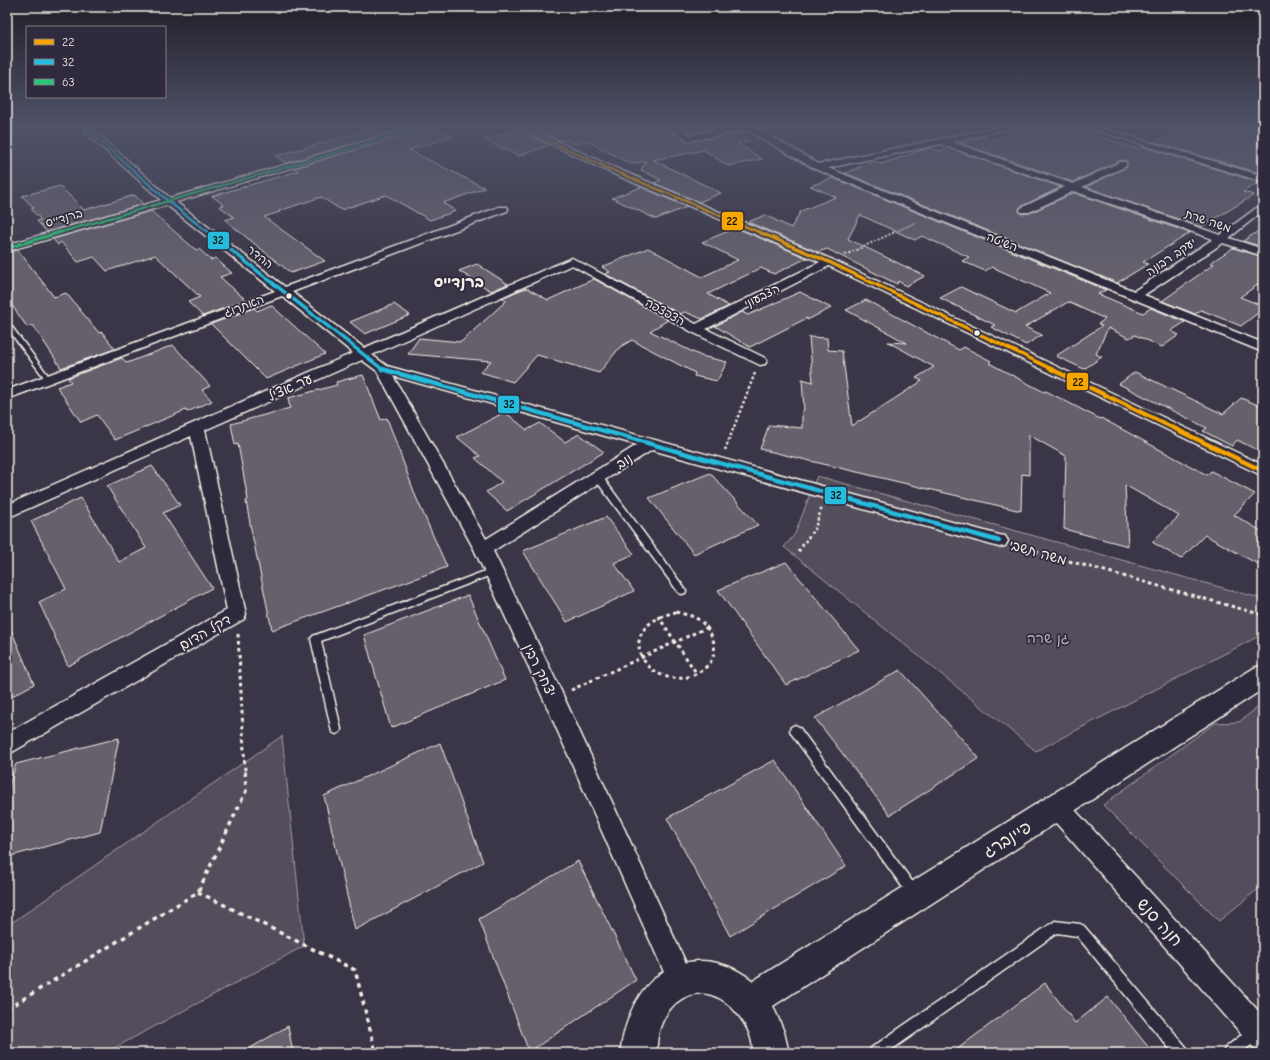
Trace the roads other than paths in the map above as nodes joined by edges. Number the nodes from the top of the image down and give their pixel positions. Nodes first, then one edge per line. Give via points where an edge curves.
1 (139, 175) edge
2 (257, 175) edge
3 (625, 175) edge
4 (839, 175) edge
5 (1040, 175) edge
6 (1098, 175) edge
7 (1251, 175) edge
8 (1263, 179) edge
9 (1073, 187) junction
10 (168, 201) junction
11 (1263, 206) edge
12 (503, 209) dead end
13 (1025, 210) dead end
14 (1220, 239) junction
15 (7, 248) edge
16 (1263, 253) edge
17 (572, 261) joint
18 (829, 262) junction
19 (282, 292) junction
20 (1135, 296) junction
21 (7, 324) edge
22 (696, 329) junction
23 (1263, 348) edge
24 (362, 355) junction
25 (760, 361) road end
26 (382, 369) junction
27 (48, 379) junction
28 (7, 394) edge
29 (197, 427) junction
30 (650, 444) junction
31 (1263, 471) edge
32 (598, 477) junction
33 (7, 512) edge
34 (999, 541) road end
35 (483, 549) junction
36 (494, 571) junction
37 (682, 591) dead end
38 (1263, 676) edge
39 (336, 729) dead end
40 (795, 730) dead end
41 (7, 746) edge
42 (1057, 807) junction
43 (916, 896) junction
44 (680, 979) junction
45 (752, 1002) junction
46 (1260, 1034) edge
47 (638, 1052) edge
48 (771, 1053) edge
49 (876, 1053) edge
50 (1182, 1053) edge
51 (1230, 1053) edge

1 - 10 street, ההדר
2 - 10 street, ברנדייס
3 - 18 street
4 - 20 street, השיטה
5 - 9 street, משה שרת
6 - 9 street
7 - 8 street
9 - 13 street
9 - 14 street, משה שרת
10 - 15 street, ברנדייס
10 - 19 street, ההדר
11 - 14 street, יעקב רבונה
12 - 19 street, האתרוג
14 - 16 street, משה שרת
14 - 20 street, יעקב רבונה
17 - 22 street, הצפצפה
17 - 24 street, ער אציל
18 - 22 street, הצבעוני
18 - 31 street
19 - 24 street, ההדר
19 - 27 street, האתרוג
20 - 23 street, השיטה
21 - 27 lane
22 - 25 street, הצפצפה
24 - 26 street, ההדר
24 - 29 street, ער אציל
26 - 30 street, נוב
26 - 35 street, יצחק רבין
27 - 28 street, האתרוג
29 - 33 street, ער אציל
29 - 41 street, דקל הדום via 237,614
30 - 32 street, נוב
30 - 34 street, משה תשבי
32 - 35 street, נוב
32 - 37 lane
35 - 36 street, יצחק רבין
36 - 39 lane via 316,639
36 - 44 street, יצחק רבין
38 - 42 street, פיינברג
40 - 43 lane
42 - 43 street, פיינברג
42 - 46 street, חנה סנש
43 - 45 street, פיינברג
44 - 45 street via 698,975 717,977 736,986
44 - 47 street via 663,990 650,1006 642,1027
45 - 48 street via 764,1024
46 - 51 lane
49 - 50 lane via 1055,927 1080,930

